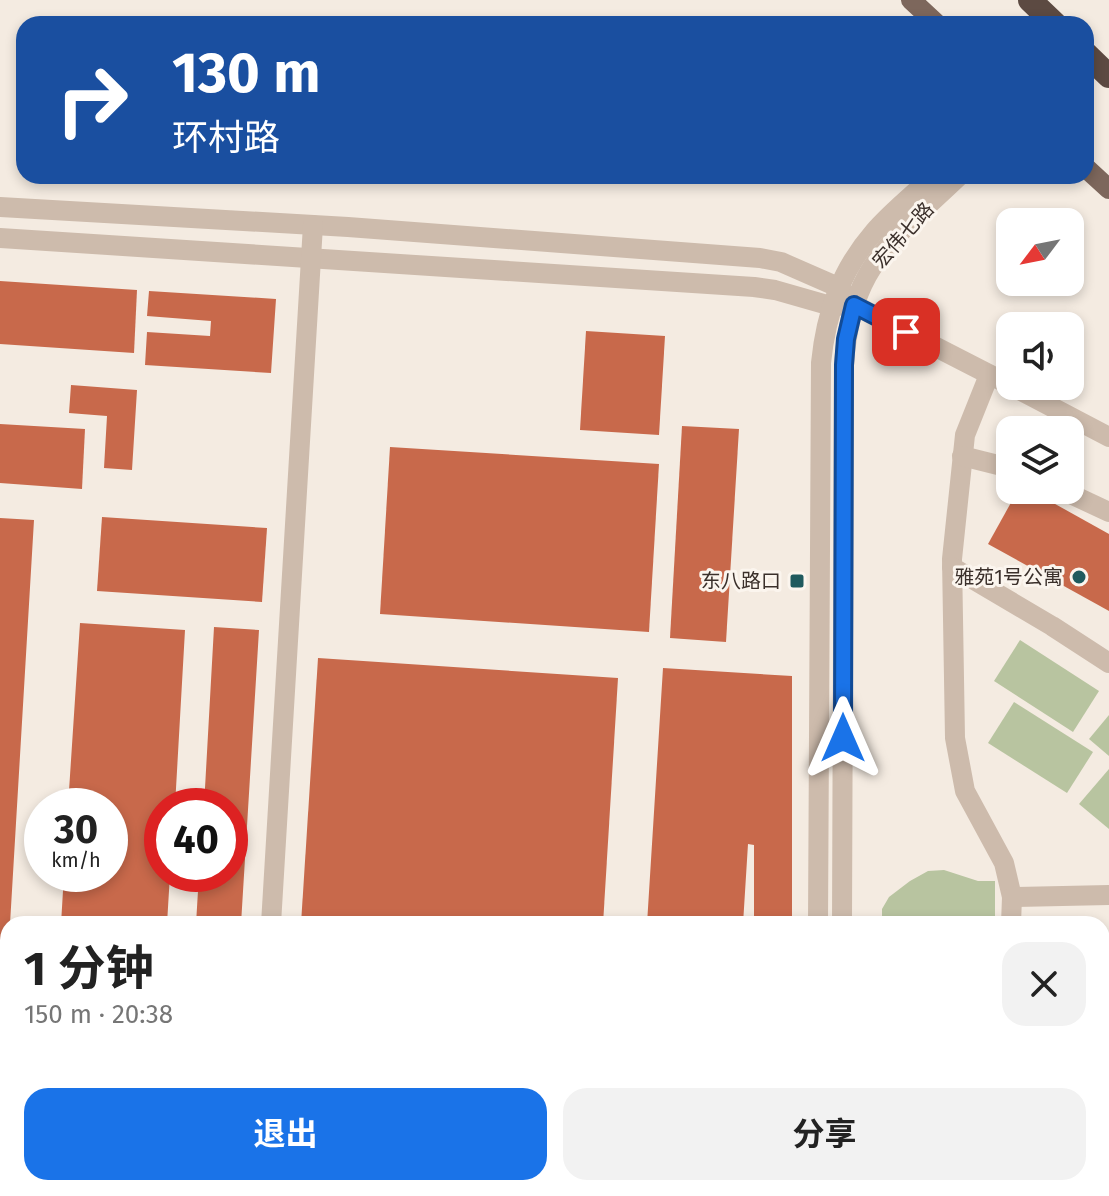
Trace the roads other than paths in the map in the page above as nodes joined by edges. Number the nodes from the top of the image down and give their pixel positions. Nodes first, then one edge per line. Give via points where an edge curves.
1 (911, 0) edge
2 (1030, 0) edge
3 (928, 16) edge
4 (1047, 16) edge
5 (1094, 62) edge
6 (1109, 76) edge
7 (1094, 175) edge
8 (924, 184) edge
9 (951, 184) edge
10 (1109, 189) edge
11 (0, 207) edge
12 (313, 225) junction
13 (0, 238) edge
14 (311, 259) junction
15 (835, 297) junction
16 (854, 305) junction
17 (989, 375) junction
18 (996, 378) edge
19 (1038, 400) edge
20 (1109, 437) edge
21 (962, 456) junction
22 (996, 464) edge
23 (1084, 500) edge
24 (1109, 512) edge
25 (952, 567) junction
26 (1109, 663) edge
27 (1109, 895) edge
28 (1012, 897) junction
29 (271, 916) edge
30 (818, 916) edge
31 (842, 916) edge
32 (1011, 916) edge

1 - 3 main road
2 - 4 highway
5 - 6 highway
7 - 10 main road
8 - 15 street, 宏伟七路 via 874,231
9 - 16 street, 宏伟七路 via 888,247
11 - 12 street
12 - 14 street
12 - 15 street via 760,258 781,262
13 - 14 street
14 - 15 street via 754,287
14 - 29 street
15 - 16 street
15 - 30 street, 宏伟七路 via 821,363
16 - 17 street
16 - 31 street, 宏伟七路 via 844,365
17 - 18 street
17 - 21 street
19 - 20 street
21 - 22 street
21 - 25 street
23 - 24 street
25 - 26 street
25 - 28 street via 955,738 965,791 1004,863
27 - 28 street
28 - 32 street

